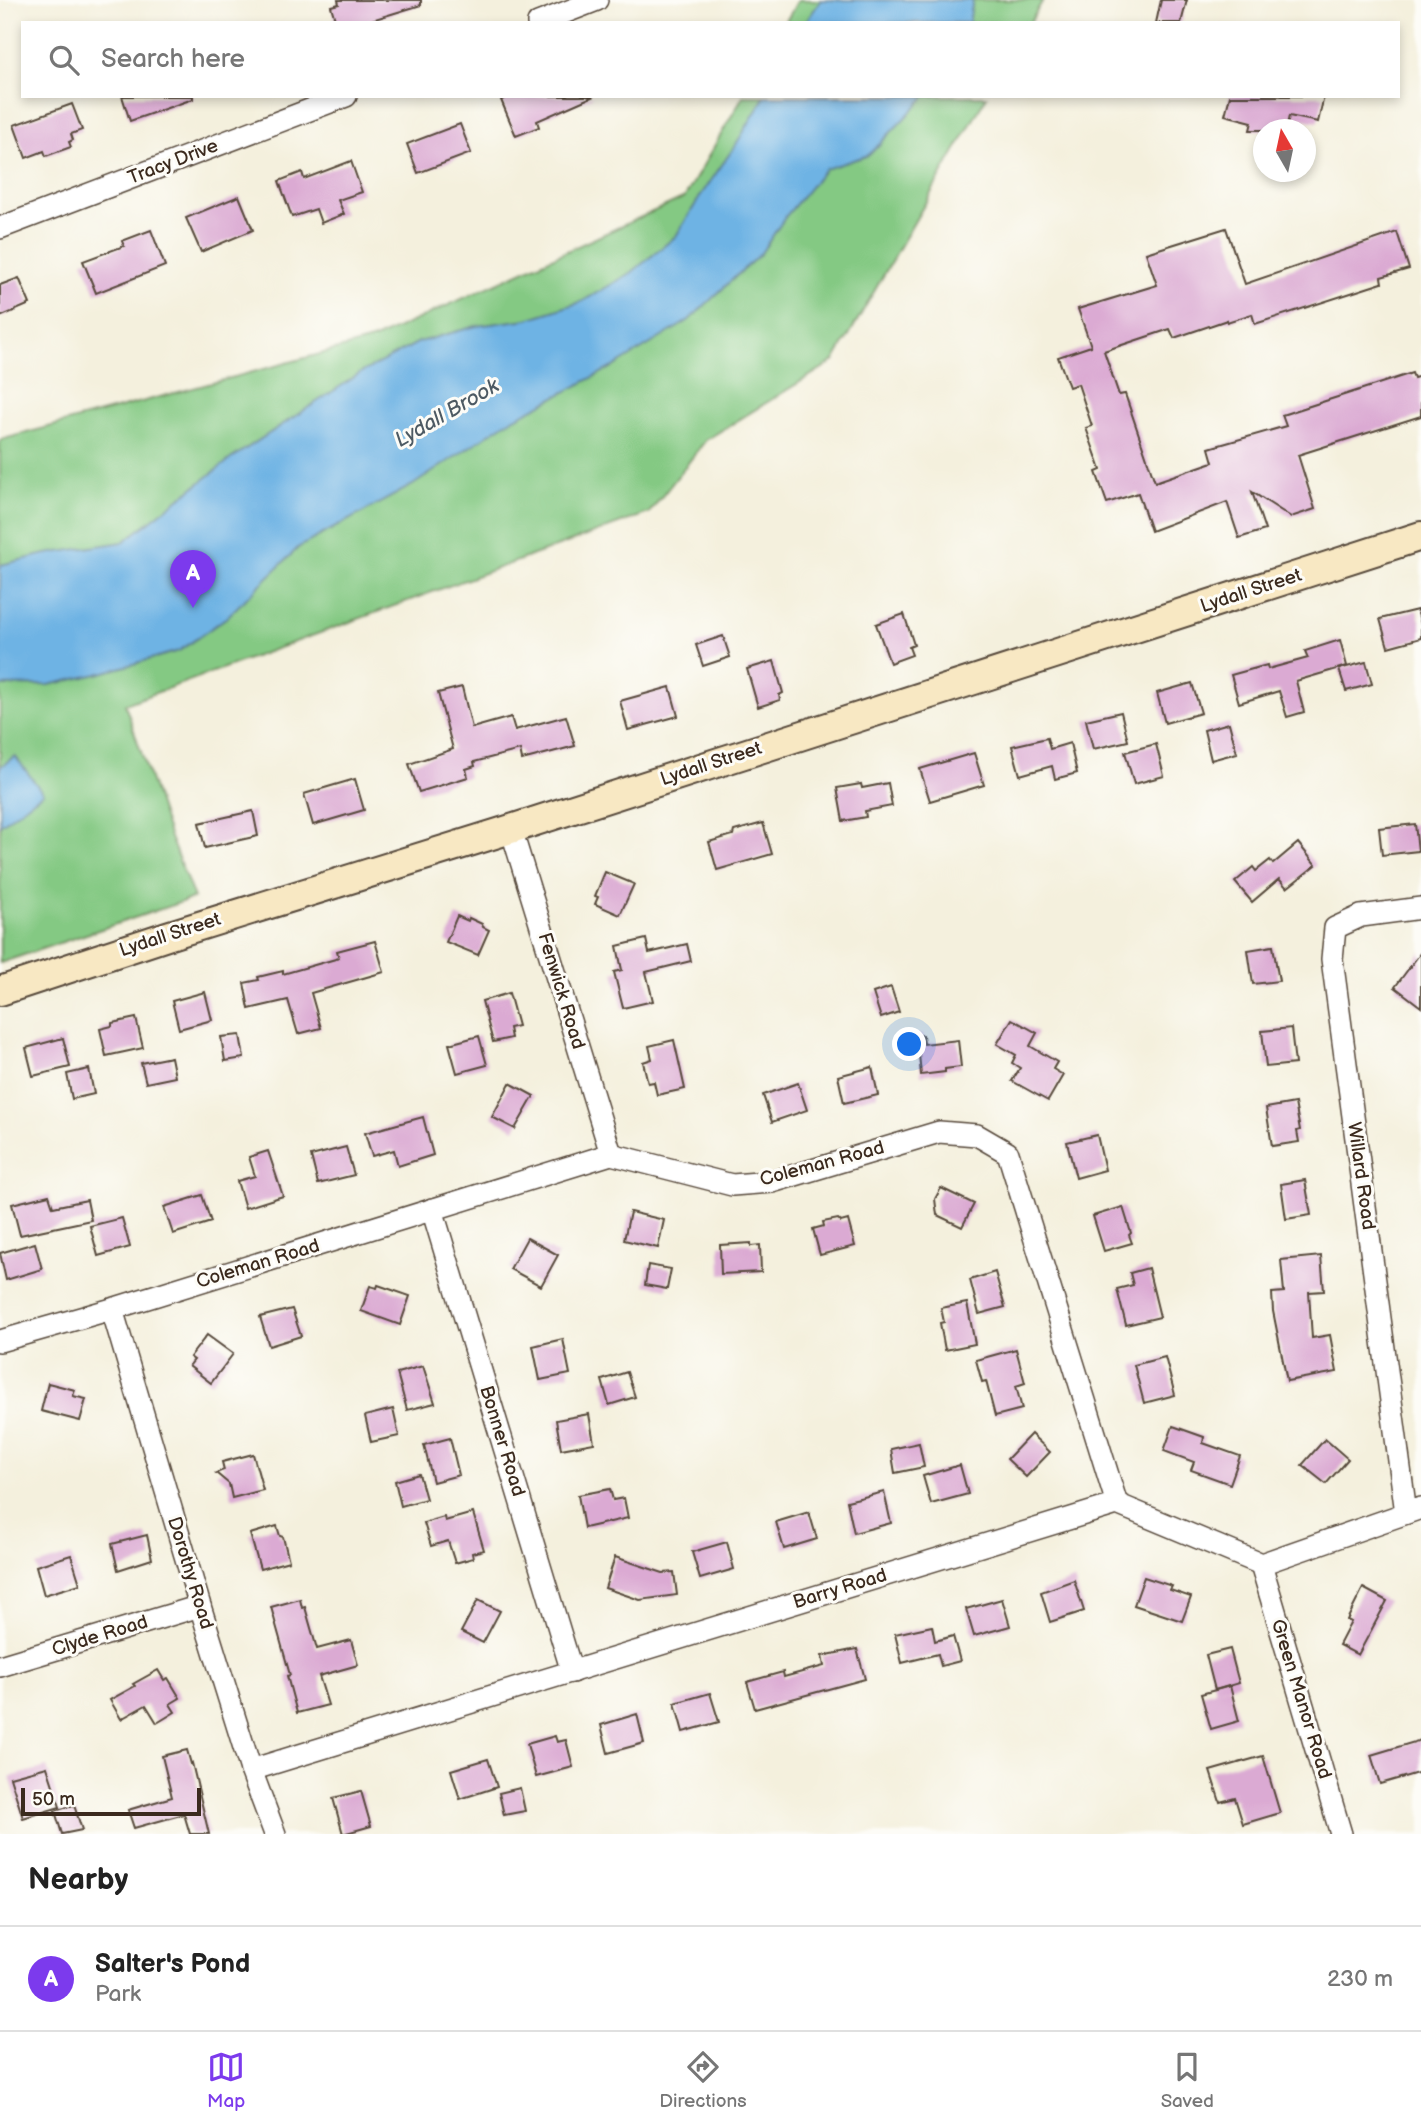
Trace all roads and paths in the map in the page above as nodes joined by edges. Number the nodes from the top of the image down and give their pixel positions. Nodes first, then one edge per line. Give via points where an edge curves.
1 (597, 0) edge
2 (543, 21) edge
3 (341, 98) edge
4 (0, 228) edge
5 (1421, 536) edge
6 (511, 829) junction
7 (1421, 908) edge
8 (0, 991) edge
9 (611, 1154) junction
10 (432, 1209) junction
11 (112, 1310) junction
12 (0, 1341) edge
13 (1117, 1504) junction
14 (1413, 1511) edge
15 (1261, 1564) junction
16 (200, 1606) junction
17 (0, 1666) edge
18 (572, 1672) junction
19 (251, 1770) junction
20 (275, 1834) edge
21 (1342, 1834) edge

1 - 2 street
3 - 4 street, Tracy Drive
5 - 6 street, Lydall Street
6 - 8 street, Lydall Street
6 - 9 street, Fenwick Road
7 - 14 street, Willard Road via 1361,916 1335,928 1332,959
9 - 10 street, Coleman Road
9 - 13 street, Coleman Road via 732,1185 772,1182 939,1132 977,1135 1008,1153
10 - 11 street, Coleman Road
10 - 18 street, Bonner Road
11 - 12 street, Coleman Road
11 - 16 street, Dorothy Road
13 - 15 street
13 - 18 street, Barry Road
14 - 15 street
15 - 21 street, Green Manor Road
16 - 17 street, Clyde Road
16 - 19 street, Dorothy Road
18 - 19 street, Barry Road
19 - 20 street, Dorothy Road

